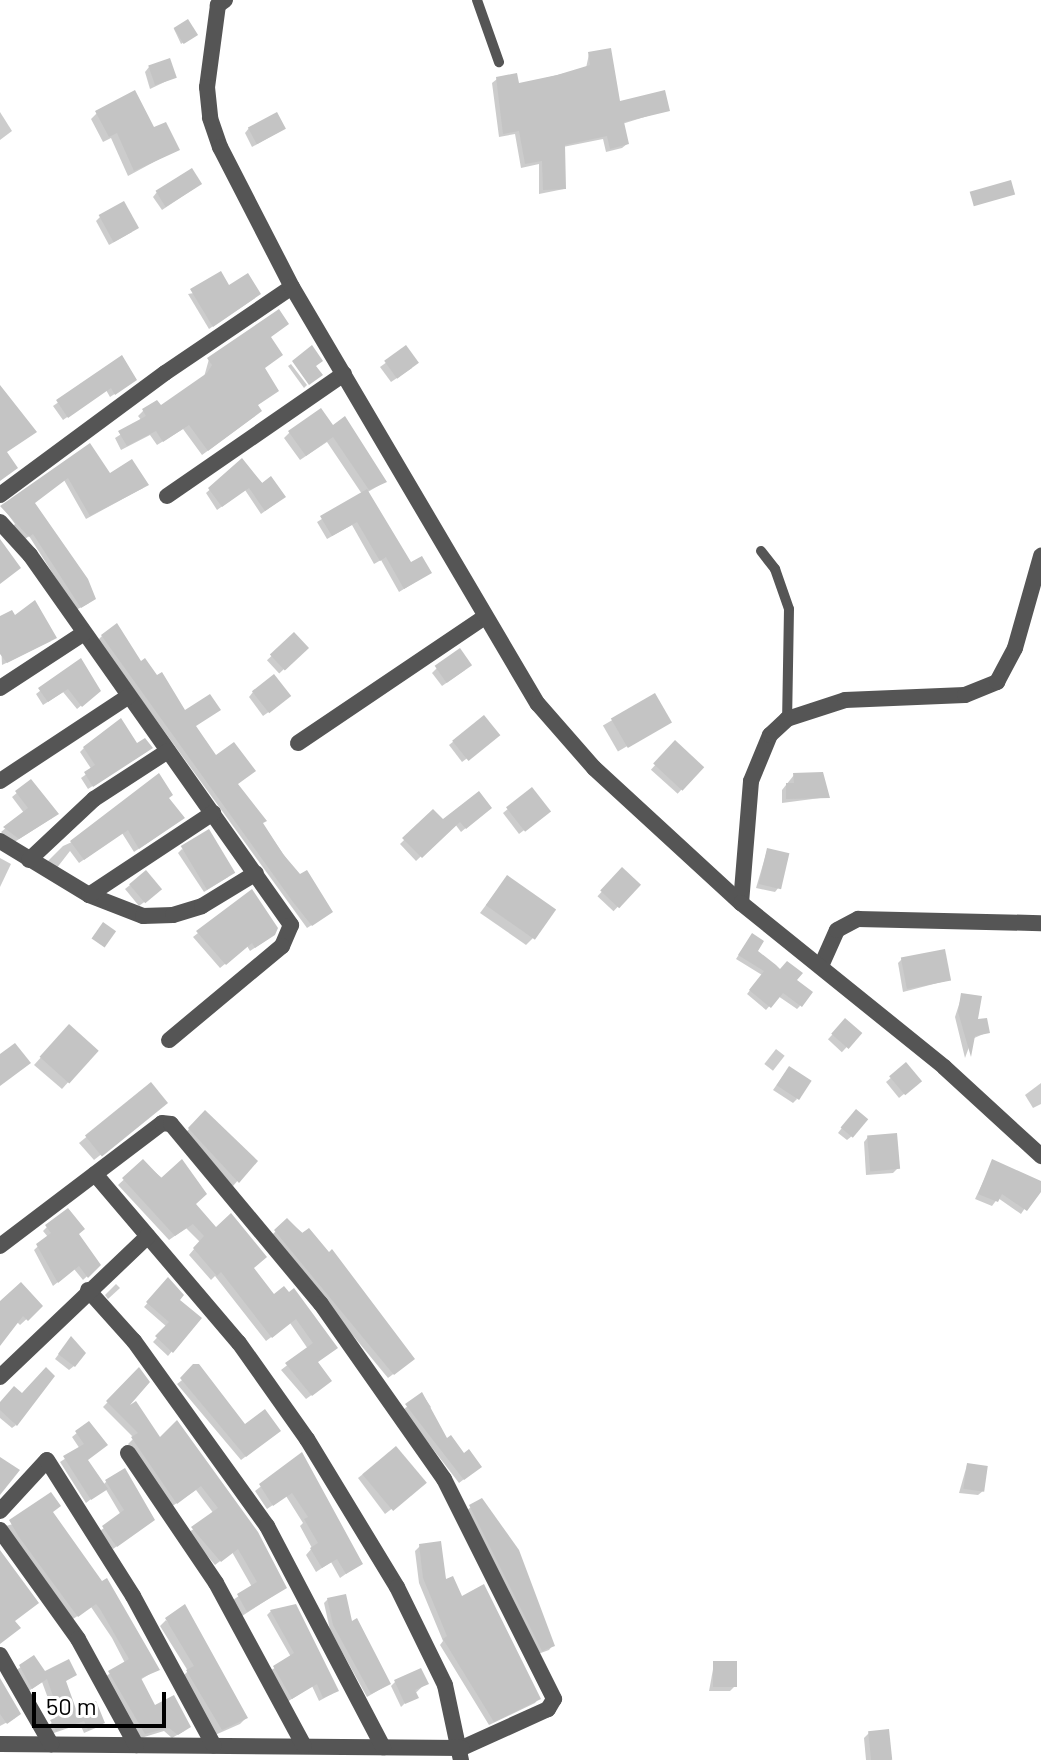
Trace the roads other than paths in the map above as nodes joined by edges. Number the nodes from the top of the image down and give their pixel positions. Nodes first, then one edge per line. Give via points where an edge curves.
1 (477, 0) edge
2 (220, 2) edge
3 (499, 62) dead end
4 (292, 287) junction
5 (344, 374) junction
6 (0, 495) edge
7 (167, 496) dead end
8 (0, 522) edge
9 (761, 551) dead end
10 (1041, 556) edge
11 (485, 617) junction
12 (84, 633) junction
13 (0, 688) edge
14 (129, 696) junction
15 (787, 719) junction
16 (298, 743) dead end
17 (168, 751) junction
18 (0, 781) edge
19 (213, 813) junction
20 (0, 841) edge
21 (29, 860) junction
22 (256, 873) junction
23 (89, 895) junction
24 (741, 903) junction
25 (1041, 923) edge
26 (821, 966) junction
27 (169, 1040) dead end
28 (1041, 1156) edge
29 (95, 1174) junction
30 (148, 1236) junction
31 (0, 1246) edge
32 (88, 1290) junction
33 (0, 1377) edge
34 (128, 1453) dead end
35 (0, 1511) edge
36 (0, 1530) edge
37 (0, 1655) edge
38 (0, 1744) edge
39 (51, 1744) junction
40 (136, 1745) junction
41 (214, 1746) junction
42 (304, 1746) junction
43 (383, 1747) junction
44 (462, 1754) edge

1 - 3 lane
2 - 4 street via 207,87 210,118
4 - 5 street
4 - 6 street
5 - 7 street
5 - 11 street
8 - 12 street via 30,555
9 - 15 lane via 775,569 789,609
10 - 15 street via 1015,648 997,682 965,695 845,700
11 - 16 street
11 - 24 street via 529,691 568,741
12 - 13 street
12 - 14 street
14 - 17 street
14 - 18 street
15 - 24 street via 770,735 751,781
17 - 19 street
17 - 21 street via 94,799
19 - 22 street
19 - 23 street
20 - 21 street
21 - 23 street
22 - 23 street via 202,906 173,915 143,916
22 - 27 street via 287,917 287,941
24 - 26 street
25 - 26 street via 858,919 837,930
26 - 28 street
29 - 30 street
29 - 31 street
29 - 44 street via 162,1123 171,1124 321,1304 444,1479 554,1699 537,1715
30 - 32 street
30 - 44 street via 239,1343 307,1439 397,1587 445,1685
32 - 33 street
32 - 43 street via 134,1341 267,1526
34 - 42 street via 216,1583
35 - 41 street via 47,1460 133,1596
36 - 40 street via 78,1639
37 - 39 street
38 - 39 street
39 - 40 street
40 - 41 street
41 - 42 street
42 - 43 street
43 - 44 street

